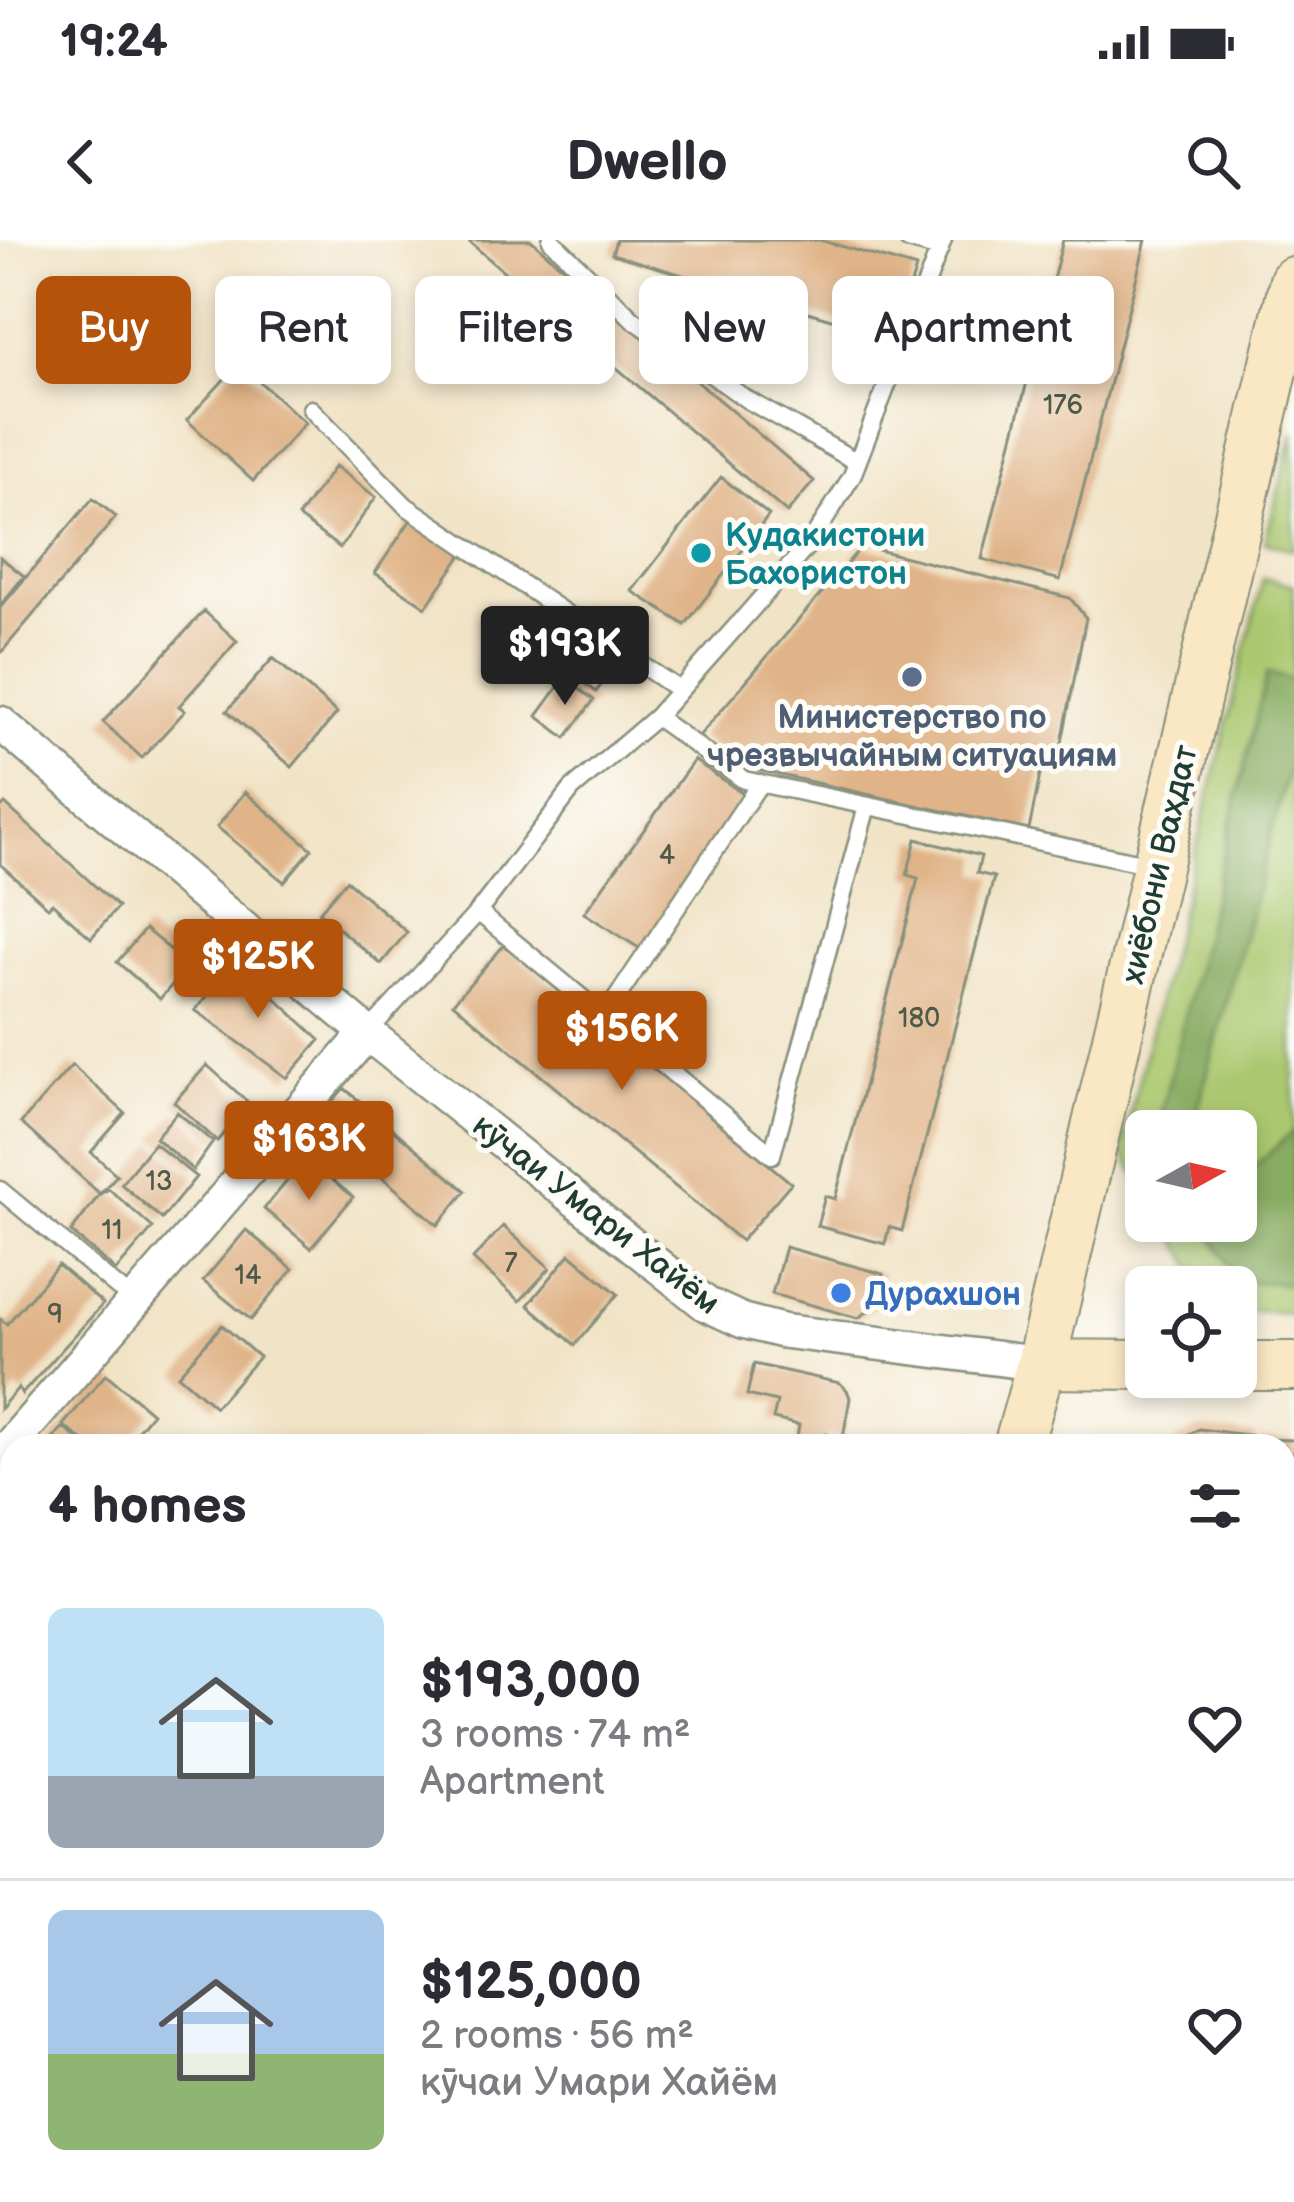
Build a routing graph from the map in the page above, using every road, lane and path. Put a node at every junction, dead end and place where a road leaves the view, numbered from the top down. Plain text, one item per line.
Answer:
1 (550, 240) edge
2 (908, 240) edge
3 (941, 244) edge
4 (1294, 281) edge
5 (311, 409) dead end
6 (856, 463) junction
7 (679, 690) junction
8 (656, 717) junction
9 (0, 723) edge
10 (760, 783) junction
11 (866, 806) junction
12 (1157, 866) junction
13 (478, 912) junction
14 (604, 1017) junction
15 (367, 1034) junction
16 (0, 1190) edge
17 (135, 1302) junction
18 (1041, 1364) junction
19 (1125, 1365) edge
20 (1257, 1366) edge
21 (1294, 1366) edge
22 (20, 1434) edge
23 (1021, 1434) edge

1 - 6 lane
2 - 3 lane
3 - 6 lane
4 - 12 main road, хиёбони Ваҳдат
5 - 7 lane
6 - 7 lane
7 - 8 lane
8 - 10 lane
8 - 13 lane
9 - 15 street, кӯчаи Умари Хайём
10 - 11 lane
10 - 14 lane
11 - 12 lane
11 - 14 lane
12 - 18 main road, хиёбони Ваҳдат
13 - 14 lane
13 - 15 lane
15 - 17 street
15 - 18 street, кӯчаи Умари Хайём
16 - 17 lane
17 - 22 street
18 - 19 main road
18 - 23 main road, хиёбони Ваҳдат
20 - 21 main road

